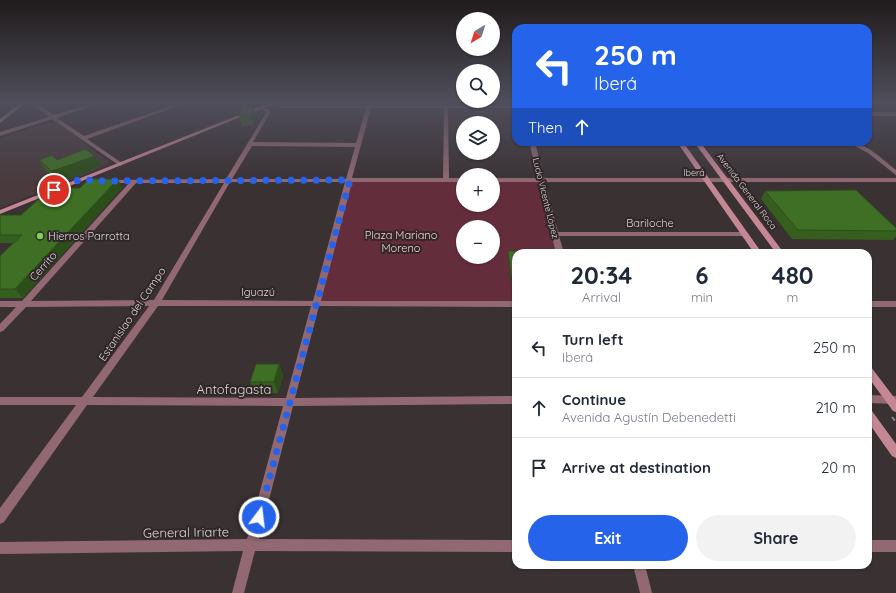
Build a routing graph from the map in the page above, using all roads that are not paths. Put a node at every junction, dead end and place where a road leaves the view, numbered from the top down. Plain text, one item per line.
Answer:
1 (14, 130) edge
2 (72, 130) edge
3 (108, 130) edge
4 (210, 130) edge
5 (256, 130) edge
6 (362, 130) edge
7 (446, 130) edge
8 (0, 134) edge
9 (84, 138) junction
10 (250, 144) junction
11 (358, 145) junction
12 (533, 146) edge
13 (683, 146) edge
14 (700, 146) edge
15 (858, 146) edge
16 (120, 164) junction
17 (896, 173) edge
18 (81, 179) junction
19 (350, 180) junction
20 (446, 180) junction
21 (456, 180) edge
22 (500, 180) edge
23 (896, 180) edge
24 (95, 181) edge
25 (102, 181) edge
26 (542, 181) junction
27 (707, 181) junction
28 (725, 181) junction
29 (132, 182) junction
30 (228, 182) junction
31 (0, 212) edge
32 (556, 234) junction
33 (745, 234) junction
34 (559, 249) edge
35 (755, 249) edge
36 (777, 249) edge
37 (156, 303) junction
38 (316, 303) junction
39 (0, 304) edge
40 (24, 304) junction
41 (512, 304) edge
42 (872, 304) edge
43 (896, 304) edge
44 (0, 329) edge
45 (872, 375) edge
46 (512, 400) edge
47 (872, 400) edge
48 (0, 401) edge
49 (85, 401) junction
50 (290, 402) junction
51 (894, 403) edge
52 (872, 420) edge
53 (896, 454) edge
54 (0, 518) edge
55 (251, 545) junction
56 (512, 546) edge
57 (872, 546) edge
58 (896, 546) edge
59 (0, 548) edge
60 (640, 569) edge
61 (238, 593) edge
62 (646, 593) edge

1 - 8 street
2 - 9 street
3 - 9 street
4 - 16 main road
5 - 10 street, Estanislao del Campo
6 - 11 street
7 - 20 street
9 - 16 street
10 - 11 street
10 - 30 street, Estanislao del Campo
11 - 19 street
12 - 26 street, Lucio Vicente López
13 - 27 main road
14 - 28 main road, Avenida General Roca
15 - 17 street
16 - 18 main road
18 - 24 street
18 - 31 main road
19 - 20 street
19 - 30 street
19 - 38 street
20 - 21 street
22 - 26 street, Iberá
23 - 28 street, Iberá
25 - 29 street
26 - 27 street, Iberá
26 - 32 street, Lucio Vicente López
27 - 28 street, Iberá
27 - 33 main road
28 - 36 main road, Avenida General Roca
29 - 30 street
29 - 40 street, Cerrito
30 - 37 street, Estanislao del Campo
32 - 33 street, Bariloche
32 - 34 street, Lucio Vicente López
33 - 35 main road
37 - 38 street, Iguazú
37 - 40 street, Iguazú
37 - 49 street, Estanislao del Campo
38 - 41 street, Iguazú
38 - 50 street
39 - 40 street, Iguazú
40 - 44 street, Cerrito
42 - 43 street
45 - 51 main road
46 - 50 street, Antofagasta
47 - 51 street
48 - 49 street, Antofagasta
49 - 50 street, Antofagasta
49 - 54 street, Estanislao del Campo
50 - 55 street
52 - 53 main road
55 - 56 street, General Iriarte
55 - 59 street, General Iriarte
55 - 61 street
57 - 58 street
60 - 62 street

